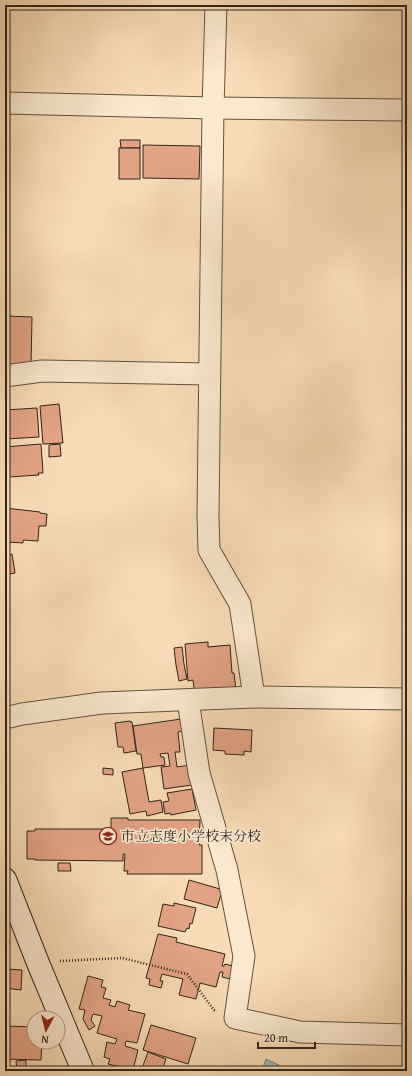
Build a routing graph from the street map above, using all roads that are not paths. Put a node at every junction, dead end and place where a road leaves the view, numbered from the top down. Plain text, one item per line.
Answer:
1 (216, 5) edge
2 (5, 103) edge
3 (213, 108) junction
4 (407, 110) edge
5 (209, 374) junction
6 (5, 376) edge
7 (254, 697) junction
8 (407, 699) edge
9 (188, 700) junction
10 (5, 718) edge
11 (6, 888) edge
12 (407, 1035) edge
13 (83, 1071) edge

1 - 3 street
2 - 3 street
3 - 4 street
3 - 5 street
5 - 6 street
5 - 7 street
7 - 8 street
7 - 9 street
9 - 10 street
9 - 12 street
11 - 13 main road

